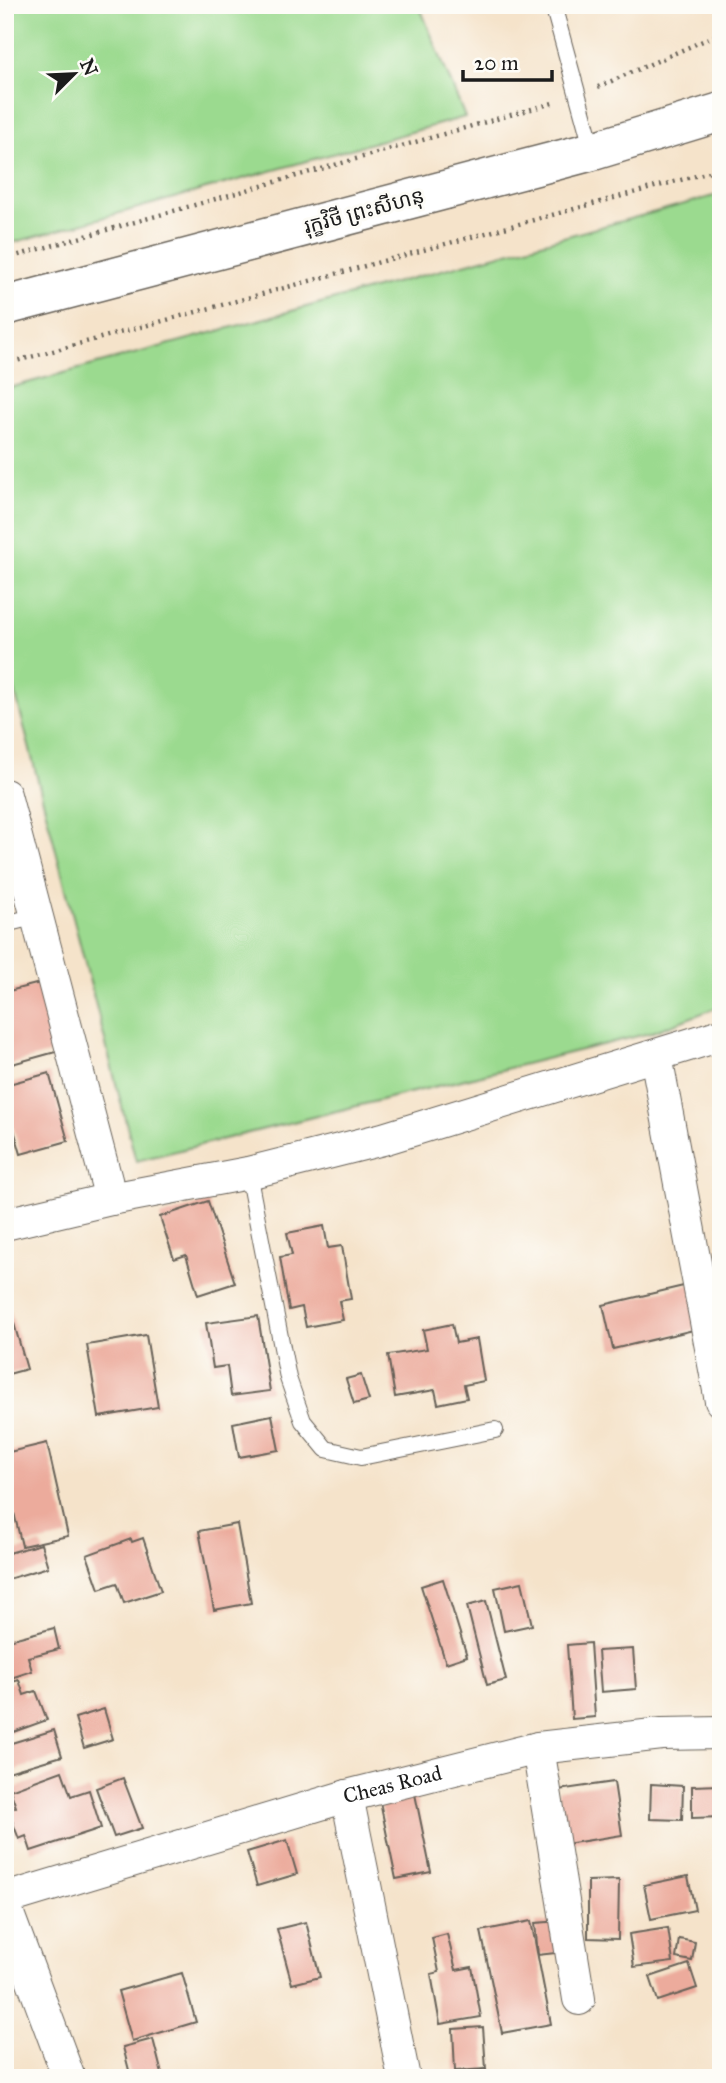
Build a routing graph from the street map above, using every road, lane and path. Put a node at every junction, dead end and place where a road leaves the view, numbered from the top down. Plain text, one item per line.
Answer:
1 (553, 5) edge
2 (721, 33) edge
3 (578, 96) junction
4 (721, 112) edge
5 (593, 151) junction
6 (721, 169) edge
7 (5, 259) edge
8 (5, 306) edge
9 (5, 364) edge
10 (5, 795) edge
11 (37, 916) junction
12 (5, 924) edge
13 (721, 1035) edge
14 (656, 1056) junction
15 (248, 1173) junction
16 (111, 1199) junction
17 (5, 1224) edge
18 (721, 1401) edge
19 (495, 1430) dead end
20 (721, 1733) edge
21 (538, 1748) junction
22 (347, 1796) junction
23 (5, 1899) edge
24 (5, 1906) edge
25 (579, 1999) dead end
26 (69, 2078) edge
27 (404, 2078) edge

1 - 3 lane
2 - 3 path
3 - 5 lane
3 - 7 path
4 - 5 street, រុក្ខវិថី ព្រះសីហនុ
5 - 8 street, រុក្ខវិថី ព្រះសីហនុ
6 - 9 path
10 - 11 street
11 - 12 lane
11 - 16 street
13 - 14 street
14 - 15 street
14 - 18 street
15 - 16 street
15 - 19 lane
16 - 17 street
20 - 21 street, Cheas Road
21 - 22 street, Cheas Road
21 - 25 street
22 - 23 street, Cheas Road
22 - 27 street
24 - 26 street

